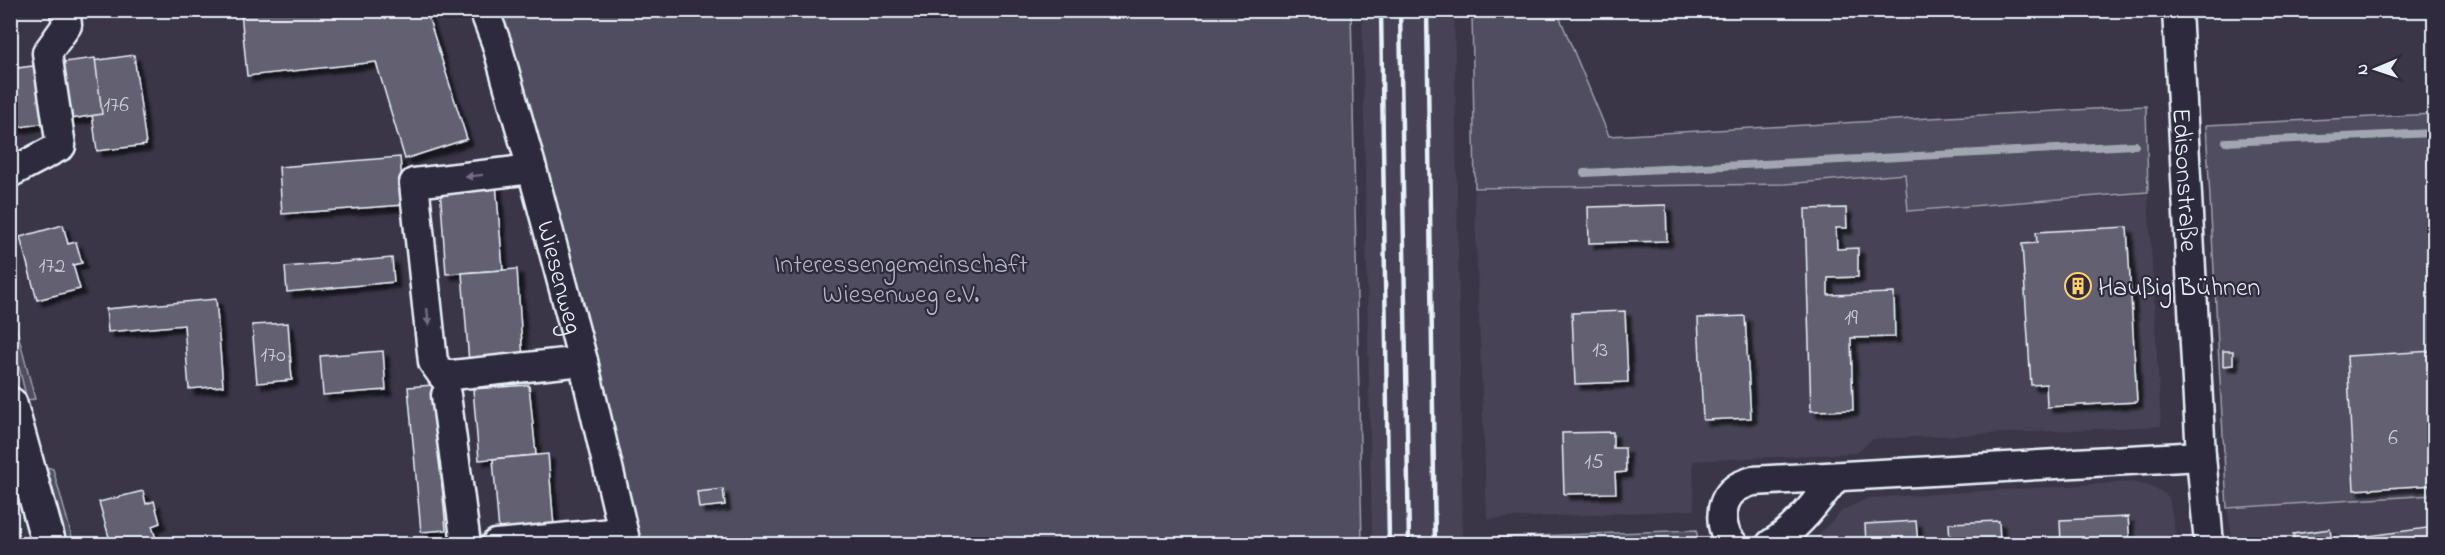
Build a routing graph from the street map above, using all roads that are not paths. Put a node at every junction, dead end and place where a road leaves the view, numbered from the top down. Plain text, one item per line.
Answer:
1 (65, 10) edge
2 (484, 10) edge
3 (2177, 10) edge
4 (532, 169) junction
5 (10, 173) edge
6 (583, 361) junction
7 (446, 395) dead end
8 (10, 404) edge
9 (2201, 456) junction
10 (1836, 477) junction
11 (624, 538) edge
12 (49, 544) edge
13 (466, 544) edge
14 (496, 544) edge
15 (1732, 544) edge
16 (1772, 544) edge
17 (2209, 544) edge

1 - 5 street
2 - 4 street, Wiesenweg
3 - 9 street, Edisonstraße
4 - 6 street, Wiesenweg
4 -> 6 street
6 - 11 street, Wiesenweg
7 - 13 street
8 - 12 main road
9 - 10 street
9 - 17 street, Edisonstraße
10 - 15 street
10 - 16 street
11 - 14 street

